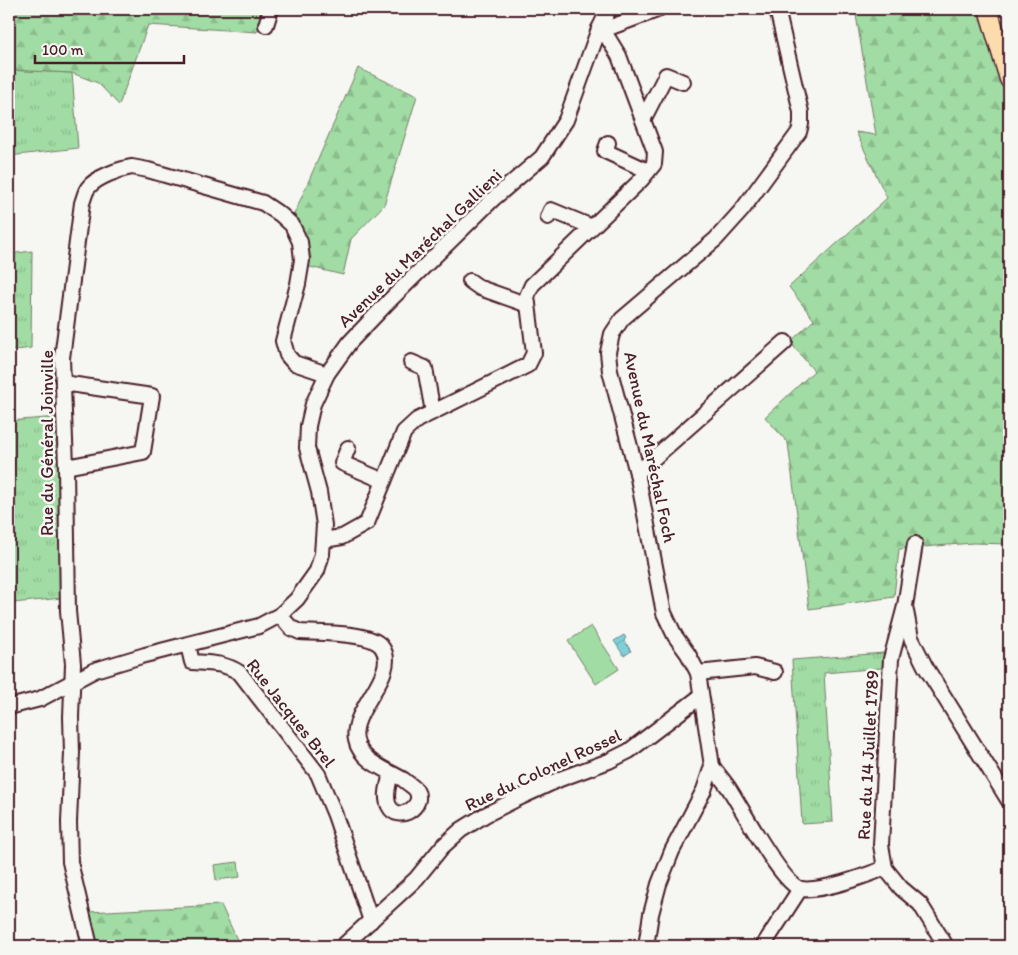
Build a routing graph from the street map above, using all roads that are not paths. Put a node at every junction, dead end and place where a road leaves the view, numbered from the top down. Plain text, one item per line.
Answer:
1 (271, 9) edge
2 (610, 9) edge
3 (658, 9) edge
4 (777, 9) edge
5 (988, 9) edge
6 (266, 25) dead end
7 (601, 30) junction
8 (1009, 79) edge
9 (683, 82) dead end
10 (643, 120) junction
11 (608, 143) dead end
12 (648, 171) junction
13 (548, 217) dead end
14 (592, 227) junction
15 (470, 281) dead end
16 (528, 305) junction
17 (785, 342) dead end
18 (410, 362) dead end
19 (327, 374) junction
20 (64, 382) junction
21 (433, 412) junction
22 (348, 448) dead end
23 (66, 467) junction
24 (637, 473) junction
25 (384, 480) junction
26 (324, 540) junction
27 (915, 544) dead end
28 (905, 606) junction
29 (280, 615) junction
30 (188, 644) junction
31 (775, 672) dead end
32 (698, 673) junction
33 (72, 682) junction
34 (701, 696) junction
35 (9, 707) edge
36 (712, 766) junction
37 (391, 773) dead end
38 (1009, 801) edge
39 (885, 868) junction
40 (800, 889) junction
41 (371, 921) junction
42 (90, 946) edge
43 (343, 946) edge
44 (646, 946) edge
45 (763, 946) edge
46 (946, 946) edge

1 - 6 street
2 - 7 street, Avenue du Maréchal Gallieni
3 - 7 street
4 - 24 street, Avenue du Maréchal Foch
5 - 8 main road
7 - 10 street
7 - 19 street, Avenue du Maréchal Gallieni
9 - 10 street
10 - 12 street
11 - 12 street
12 - 14 street
13 - 14 street
14 - 16 street
15 - 16 street
16 - 21 street
17 - 24 street
18 - 21 street
19 - 20 street, Rue du Général Joinville
19 - 26 street, Avenue du Maréchal Gallieni
20 - 23 street, Rue du Général Joinville
20 - 23 street
21 - 25 street
22 - 25 street
23 - 33 street, Rue du Général Joinville
24 - 32 street, Avenue du Maréchal Foch
25 - 26 street
26 - 29 street, Avenue du Maréchal Gallieni
27 - 28 street
28 - 38 street
28 - 39 street, Rue du 14 Juillet 1789
29 - 30 street, Avenue du Maréchal Gallieni
29 - 37 street
30 - 33 street, Avenue du Maréchal Gallieni
30 - 41 street, Rue Jacques Brel
31 - 32 street
32 - 34 street, Avenue du Maréchal Foch
33 - 35 street, Avenue du Maréchal Gallieni
33 - 42 street, Rue du Général Joinville
34 - 36 street, Avenue du Maréchal Foch
34 - 41 street, Rue du Colonel Rossel
36 - 40 street
36 - 44 street, Avenue du Maréchal Foch
39 - 40 street
39 - 46 street, Rue du 14 Juillet 1789
40 - 45 street
41 - 43 street, Rue du Colonel Rossel

